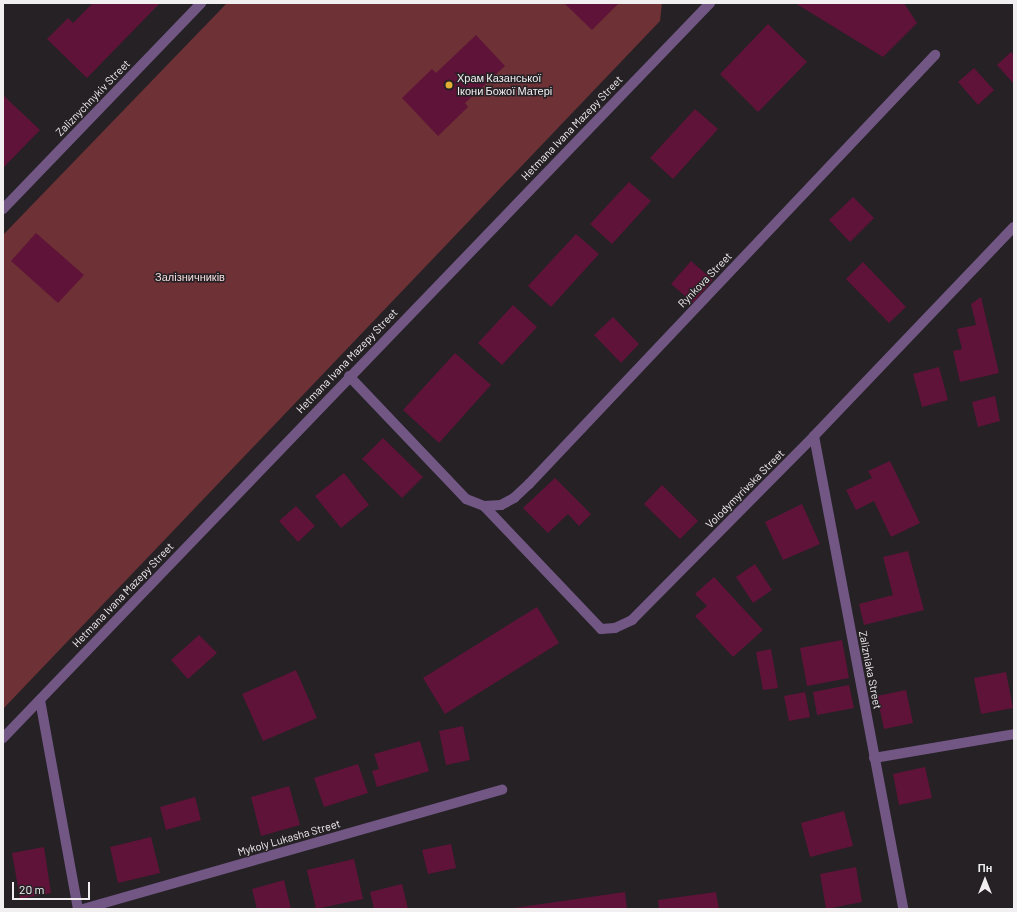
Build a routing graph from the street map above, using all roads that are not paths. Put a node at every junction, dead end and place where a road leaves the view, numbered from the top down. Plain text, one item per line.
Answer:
1 (201, 3) edge
2 (710, 3) edge
3 (935, 55) dead end
4 (3, 209) edge
5 (1014, 227) edge
6 (349, 376) junction
7 (814, 436) junction
8 (484, 506) junction
9 (40, 700) junction
10 (1014, 734) edge
11 (3, 738) edge
12 (874, 758) junction
13 (502, 790) dead end
14 (78, 909) edge
15 (83, 909) edge
16 (903, 909) edge

1 - 4 street, Zaliznychnykiv Street
2 - 6 street, Hetmana Ivana Mazepy Street
3 - 8 street, Rynkova Street
5 - 7 street, Volodymyrivska Street
6 - 8 street
6 - 9 street, Hetmana Ivana Mazepy Street
7 - 8 street, Volodymyrivska Street
7 - 12 street, Zalizniaka Street
9 - 11 street, Hetmana Ivana Mazepy Street
9 - 14 street
10 - 12 street
12 - 16 street, Zalizniaka Street
13 - 15 street, Mykoly Lukasha Street

